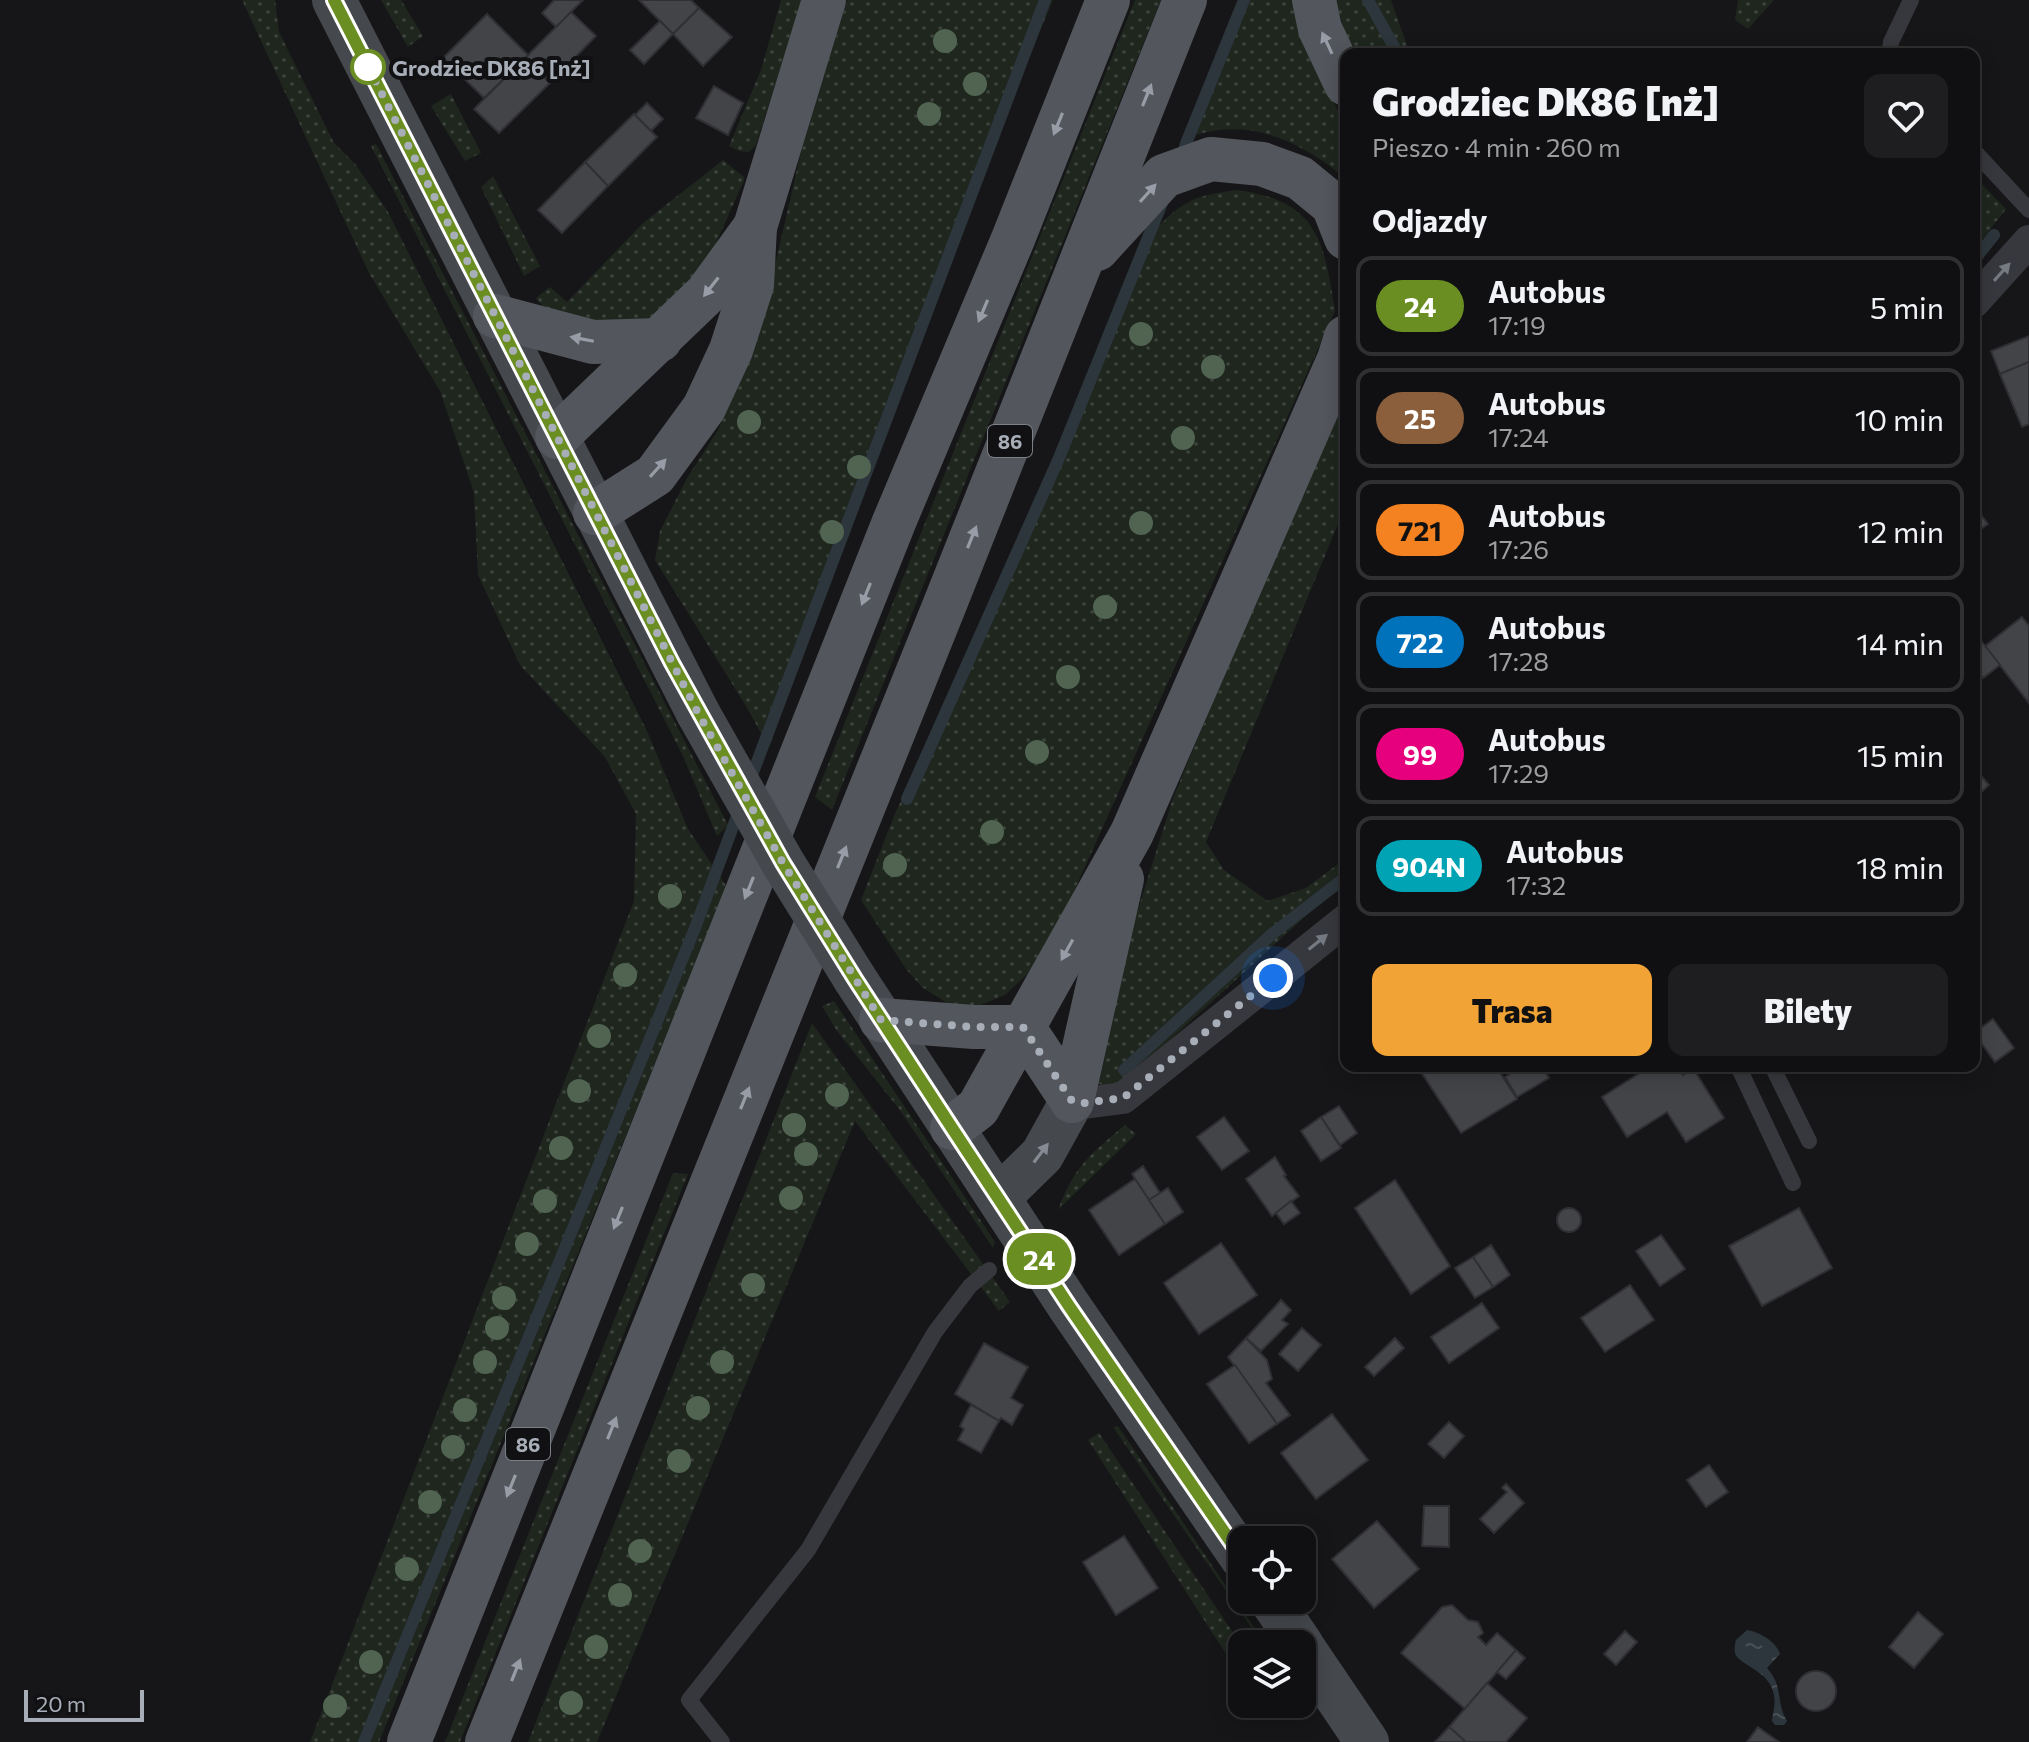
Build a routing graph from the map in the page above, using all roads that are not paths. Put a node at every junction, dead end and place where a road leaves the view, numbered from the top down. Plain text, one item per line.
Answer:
1 (334, 0) edge
2 (824, 0) edge
3 (1108, 0) edge
4 (1185, 0) edge
5 (1314, 0) edge
6 (1911, 0) edge
7 (1891, 48) edge
8 (1340, 71) edge
9 (1980, 157) edge
10 (2029, 210) edge
11 (1340, 223) edge
12 (755, 227) junction
13 (2029, 241) edge
14 (1077, 272) junction
15 (1980, 295) edge
16 (495, 316) junction
17 (660, 340) junction
18 (1340, 356) edge
19 (557, 437) junction
20 (595, 513) junction
21 (1132, 833) junction
22 (1340, 925) edge
23 (881, 1020) junction
24 (1023, 1027) junction
25 (1741, 1072) edge
26 (1775, 1072) edge
27 (1072, 1101) junction
28 (952, 1128) junction
29 (1809, 1141) dead end
30 (1793, 1183) dead end
31 (999, 1197) junction
32 (989, 1270) dead end
33 (1228, 1538) edge
34 (1316, 1667) edge
35 (409, 1742) edge
36 (487, 1742) edge
37 (722, 1742) edge
38 (1367, 1742) edge

1 - 16 street
2 - 12 main road
3 -> 35 main road, 86
14 -> 4 main road, 86
8 -> 5 main road
6 - 7 lane
9 - 10 lane
14 -> 11 main road
12 -> 17 main road
20 -> 12 main road
15 -> 13 street
36 -> 14 main road, 86
17 -> 16 main road
16 - 19 street
17 - 19 main road
18 - 21 main road
19 - 20 street
20 - 23 street, bridge
21 -> 24 main road
21 - 27 main road
27 -> 22 street
23 - 24 main road
23 - 28 street
24 - 27 main road
24 - 28 main road
25 - 30 lane
26 - 29 lane
31 -> 27 street
28 - 31 street
31 - 33 street
32 - 37 lane
34 - 38 street

